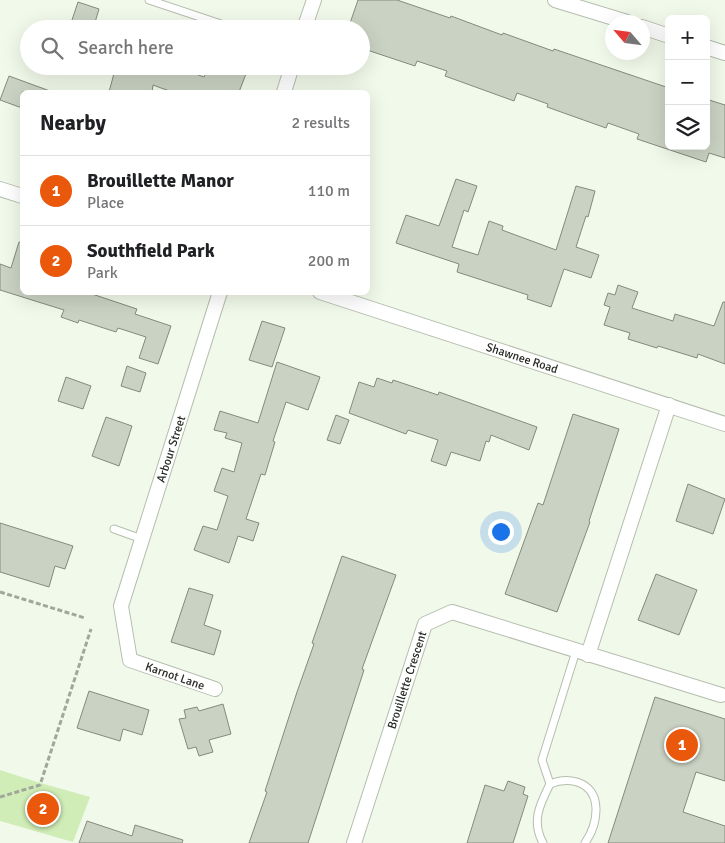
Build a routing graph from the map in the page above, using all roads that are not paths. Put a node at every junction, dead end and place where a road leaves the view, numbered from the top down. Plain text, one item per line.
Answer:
1 (149, 0) edge
2 (314, 0) edge
3 (555, 0) edge
4 (605, 15) edge
5 (209, 20) edge
6 (307, 20) edge
7 (650, 30) edge
8 (665, 35) edge
9 (710, 49) edge
10 (725, 53) edge
11 (289, 75) edge
12 (285, 90) edge
13 (0, 189) edge
14 (20, 195) edge
15 (219, 295) edge
16 (329, 295) edge
17 (669, 406) junction
18 (725, 424) edge
19 (114, 529) dead end
20 (142, 539) junction
21 (120, 606) joint
22 (582, 653) junction
23 (215, 690) dead end
24 (721, 695) dead end
25 (550, 784) junction
26 (354, 843) edge
27 (543, 843) edge
28 (585, 843) edge

1 - 5 lane
2 - 6 street
3 - 4 street
7 - 8 street
9 - 10 street
11 - 12 street
13 - 14 street
15 - 20 street, Arbour Street
16 - 17 street, Shawnee Road
17 - 18 street, Shawnee Road
17 - 22 street
19 - 20 lane
20 - 21 street, Arbour Street
21 - 23 street, Karnot Lane
22 - 24 street, Brouillette Crescent
22 - 25 lane
22 - 26 street, Brouillette Crescent
25 - 27 lane
25 - 28 lane

